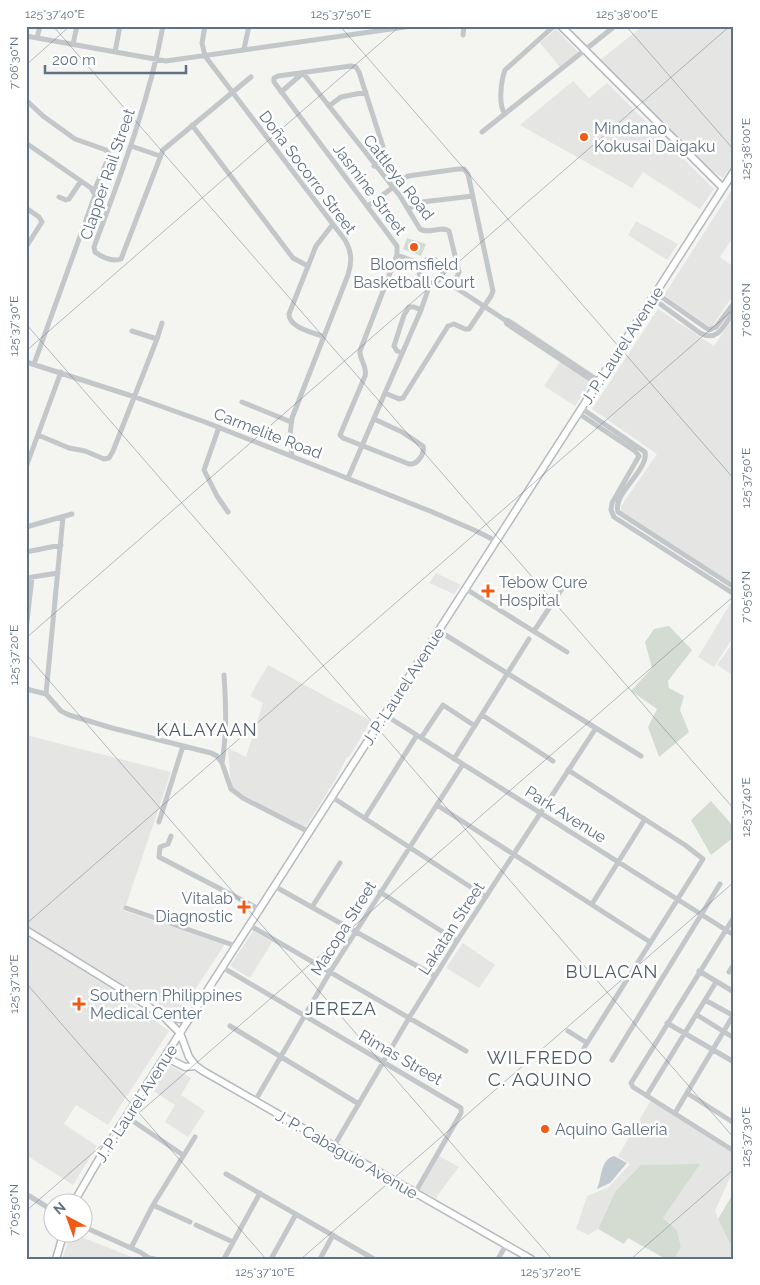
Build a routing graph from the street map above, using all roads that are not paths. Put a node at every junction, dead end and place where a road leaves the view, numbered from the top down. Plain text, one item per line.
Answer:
1 (40, 26) edge
2 (77, 26) edge
3 (120, 26) edge
4 (163, 26) edge
5 (205, 26) edge
6 (249, 26) edge
7 (412, 26) edge
8 (464, 26) edge
9 (554, 26) edge
10 (561, 26) edge
11 (612, 27) edge
12 (463, 35) dead end
13 (26, 36) edge
14 (37, 38) junction
15 (73, 44) junction
16 (244, 49) junction
17 (585, 50) junction
18 (115, 52) junction
19 (205, 56) junction
20 (157, 60) junction
21 (303, 73) junction
22 (251, 77) dead end
23 (232, 92) junction
24 (281, 92) junction
25 (366, 92) junction
26 (26, 100) edge
27 (329, 106) junction
28 (505, 114) junction
29 (192, 125) junction
30 (482, 132) dead end
31 (26, 143) edge
32 (131, 146) junction
33 (160, 156) junction
34 (374, 166) junction
35 (734, 171) edge
36 (81, 181) junction
37 (392, 187) junction
38 (723, 188) junction
39 (94, 193) junction
40 (59, 196) dead end
41 (473, 196) junction
42 (368, 206) junction
43 (26, 208) edge
44 (408, 209) junction
45 (332, 224) junction
46 (26, 247) edge
47 (397, 255) junction
48 (421, 264) junction
49 (308, 266) junction
50 (441, 278) junction
51 (430, 284) junction
52 (453, 286) junction
53 (654, 296) junction
54 (734, 303) edge
55 (485, 306) junction
56 (421, 310) junction
57 (734, 311) edge
58 (162, 323) dead end
59 (132, 331) dead end
60 (711, 334) junction
61 (324, 337) junction
62 (157, 339) junction
63 (402, 353) junction
64 (26, 362) edge
65 (34, 364) junction
66 (61, 372) junction
67 (598, 382) junction
68 (385, 393) junction
69 (135, 397) junction
70 (242, 402) dead end
71 (579, 411) junction
72 (374, 420) junction
73 (291, 422) junction
74 (219, 427) junction
75 (38, 435) junction
76 (362, 446) junction
77 (292, 456) junction
78 (26, 467) edge
79 (348, 478) junction
80 (228, 512) dead end
81 (72, 514) dead end
82 (63, 517) junction
83 (26, 527) edge
84 (648, 535) junction
85 (496, 541) junction
86 (61, 544) junction
87 (26, 552) edge
88 (58, 573) junction
89 (29, 578) edge
90 (567, 581) dead end
91 (734, 587) edge
92 (466, 589) junction
93 (734, 594) edge
94 (26, 630) edge
95 (439, 631) junction
96 (534, 631) junction
97 (529, 639) dead end
98 (567, 652) dead end
99 (507, 674) junction
100 (224, 675) dead end
101 (26, 690) edge
102 (46, 694) junction
103 (385, 715) junction
104 (482, 715) junction
105 (475, 726) junction
106 (596, 728) junction
107 (419, 737) junction
108 (183, 746) junction
109 (640, 756) dead end
110 (454, 759) junction
111 (553, 761) dead end
112 (222, 763) junction
113 (463, 764) junction
114 (568, 770) junction
115 (332, 797) junction
116 (437, 805) junction
117 (540, 813) junction
118 (365, 818) junction
119 (644, 819) junction
120 (159, 822) dead end
121 (308, 832) junction
122 (171, 836) dead end
123 (409, 847) junction
124 (514, 854) junction
125 (618, 862) junction
126 (340, 863) dead end
127 (720, 884) dead end
128 (274, 886) junction
129 (380, 892) junction
130 (486, 896) junction
131 (677, 899) junction
132 (592, 904) junction
133 (312, 907) junction
134 (126, 908) dead end
135 (259, 909) junction
136 (701, 914) junction
137 (734, 917) edge
138 (249, 925) junction
139 (26, 930) edge
140 (726, 930) junction
141 (355, 931) junction
142 (734, 935) edge
143 (457, 941) junction
144 (650, 942) junction
145 (236, 946) junction
146 (734, 964) edge
147 (222, 967) junction
148 (699, 971) junction
149 (330, 972) junction
150 (729, 972) dead end
151 (435, 976) junction
152 (716, 982) junction
153 (734, 992) edge
154 (705, 1000) junction
155 (160, 1014) junction
156 (305, 1015) junction
157 (697, 1015) junction
158 (733, 1015) edge
159 (190, 1018) junction
160 (409, 1018) junction
161 (668, 1023) junction
162 (230, 1026) dead end
163 (568, 1031) dead end
164 (723, 1032) junction
165 (180, 1033) junction
166 (685, 1034) junction
167 (734, 1038) edge
168 (712, 1050) junction
169 (466, 1052) dead end
170 (165, 1057) junction
171 (281, 1057) junction
172 (612, 1060) dead end
173 (384, 1062) junction
174 (734, 1062) edge
175 (196, 1066) junction
176 (687, 1093) junction
177 (647, 1095) junction
178 (255, 1101) junction
179 (359, 1104) junction
180 (675, 1113) junction
181 (127, 1117) junction
182 (734, 1123) edge
183 (195, 1137) dead end
184 (334, 1146) junction
185 (733, 1149) edge
186 (184, 1155) junction
187 (226, 1174) dead end
188 (80, 1192) edge
189 (260, 1193) junction
190 (416, 1193) junction
191 (26, 1194) edge
192 (42, 1204) edge
193 (153, 1205) junction
194 (296, 1214) junction
195 (190, 1222) dead end
196 (196, 1225) dead end
197 (92, 1230) edge
198 (333, 1235) junction
199 (61, 1242) edge
200 (233, 1242) junction
201 (506, 1244) junction
202 (131, 1248) junction
203 (364, 1256) edge
204 (154, 1258) edge
205 (56, 1259) edge
206 (224, 1259) edge
207 (272, 1259) edge
208 (320, 1259) edge
209 (374, 1259) edge
210 (498, 1259) edge
211 (531, 1259) edge

1 - 14 street
2 - 15 street
3 - 18 street
4 - 20 street, Clapper Rail Street
5 - 19 street
6 - 16 street
7 - 16 street
8 - 12 street
9 - 28 street
10 - 17 main road
11 - 17 street
13 - 14 street
14 - 15 street
15 - 18 street
16 - 19 street
17 - 28 street
17 - 38 main road
18 - 20 street
19 - 20 street
19 - 23 street, Doña Socorro Street
20 - 32 street, Clapper Rail Street
21 - 24 street
21 - 24 street, Jasmine Street
21 - 25 street
21 - 27 street, Cattleya Road
22 - 23 street, Clapper Rail Street
23 - 29 street, Clapper Rail Street
23 - 45 street, Doña Socorro Street
24 - 42 street, Jasmine Street
25 - 27 street
25 - 34 street
26 - 39 street
27 - 34 street, Cattleya Road
28 - 30 street
29 - 33 street, Clapper Rail Street
29 - 49 street
31 - 36 street
32 - 33 street
32 - 33 street, Clapper Rail Street
34 - 37 street, Cattleya Road
35 - 38 main road, J. P. Laurel Avenue
36 - 39 street
36 - 40 street
37 - 41 street
37 - 42 street
37 - 44 street, Cattleya Road
38 - 53 main road, J. P. Laurel Avenue
39 - 65 street
41 - 44 street
41 - 55 street
42 - 47 street, Jasmine Street
43 - 46 street
44 - 52 street, Cattleya Road
45 - 49 street
45 - 61 street, Doña Socorro Street
47 - 48 street
47 - 76 street, Jasmine Street
48 - 50 street
48 - 51 street
49 - 61 street
50 - 51 street
50 - 52 street
51 - 56 street
52 - 55 street
53 - 60 street
53 - 67 main road, J. P. Laurel Avenue
54 - 60 street
55 - 67 street
55 - 68 street
56 - 63 street
56 - 63 street
57 - 60 street
58 - 62 street
59 - 62 street
61 - 73 street, Doña Socorro Street
62 - 69 street
63 - 68 street
64 - 65 street, Carmelite Road
65 - 66 street, Carmelite Road
66 - 69 street, Carmelite Road
66 - 75 street
67 - 71 main road, J. P. Laurel Avenue
68 - 72 street
69 - 74 street, Carmelite Road
69 - 75 street
70 - 73 street
71 - 84 street
71 - 85 main road, J. P. Laurel Avenue
72 - 76 street
72 - 76 street
73 - 77 street, Doña Socorro Street
74 - 77 street, Carmelite Road
74 - 80 street
75 - 78 street
76 - 79 street
77 - 79 street, Carmelite Road
79 - 85 street, Carmelite Road
81 - 82 street
82 - 83 street
82 - 86 street
84 - 91 street
84 - 93 street
85 - 92 main road, J. P. Laurel Avenue
86 - 87 street
86 - 88 street
88 - 89 street
88 - 102 street
89 - 94 street
90 - 96 street
92 - 95 main road, J. P. Laurel Avenue
92 - 96 street
95 - 99 street
95 - 103 main road, J. P. Laurel Avenue
96 - 98 street
97 - 99 street
99 - 104 street
99 - 106 street
100 - 112 street
101 - 102 street
102 - 108 street
103 - 107 street, Park Avenue
103 - 115 main road, J. P. Laurel Avenue
104 - 105 street
104 - 111 street
105 - 107 street
105 - 110 street
106 - 109 street
106 - 114 street, Lakatan Street
107 - 110 street, Park Avenue
107 - 118 street
108 - 112 street
108 - 120 street
110 - 113 street, Park Avenue
112 - 121 street
113 - 116 street, Macopa Street
113 - 117 street, Park Avenue
114 - 117 street, Lakatan Street
114 - 119 street
115 - 118 street
115 - 121 main road, J. P. Laurel Avenue
116 - 123 street, Macopa Street
116 - 124 street
117 - 124 street, Lakatan Street
117 - 125 street, Park Avenue
118 - 123 street
119 - 125 street
119 - 131 street
121 - 128 main road, J. P. Laurel Avenue
122 - 135 street
123 - 129 street, Macopa Street
123 - 130 street
124 - 130 street, Lakatan Street
124 - 132 street
125 - 131 street, Park Avenue
125 - 132 street
126 - 133 street
127 - 136 street
128 - 133 street
128 - 135 main road, J. P. Laurel Avenue
129 - 141 street, Macopa Street
129 - 143 street
130 - 143 street, Lakatan Street
131 - 136 street, Park Avenue
131 - 144 street
132 - 144 street
133 - 141 street
134 - 145 street
135 - 138 main road, J. P. Laurel Avenue
136 - 140 street, Park Avenue
136 - 172 street
137 - 140 street
138 - 145 main road, J. P. Laurel Avenue
138 - 149 street
139 - 155 main road
140 - 142 street, Park Avenue
140 - 148 street
141 - 149 street, Macopa Street
141 - 151 street
143 - 151 street, Lakatan Street
144 - 163 street
145 - 147 main road, J. P. Laurel Avenue
146 - 150 street
147 - 156 street, Rimas Street
147 - 159 main road, J. P. Laurel Avenue
148 - 152 street
148 - 161 street
149 - 156 street, Macopa Street
149 - 160 street
151 - 160 street, Lakatan Street
152 - 153 street
152 - 154 street
154 - 157 street
154 - 158 street
155 - 159 main road
155 - 165 main road
156 - 171 street, Macopa Street
156 - 173 street, Rimas Street
157 - 164 street
157 - 166 street
158 - 164 street
159 - 165 main road, J. P. Laurel Avenue
160 - 169 street
160 - 173 street, Lakatan Street
161 - 166 street
161 - 177 street
162 - 171 street
164 - 167 street
164 - 168 street
165 - 170 main road, J. P. Laurel Avenue
165 - 175 main road
166 - 168 street
166 - 177 street
168 - 174 street
168 - 176 street
170 - 175 main road
170 - 181 main road, J. P. Laurel Avenue
171 - 178 street, Macopa Street
171 - 179 street
173 - 179 street, Lakatan Street
173 - 190 street, Rimas Street
175 - 178 main road, J. P. Cabaguio Avenue
176 - 180 street
176 - 182 street
177 - 180 street
178 - 184 main road, J. P. Cabaguio Avenue
179 - 184 street, Lakatan Street
180 - 185 street
181 - 186 street
181 - 188 main road, J. P. Laurel Avenue
183 - 186 street
184 - 190 main road, J. P. Cabaguio Avenue
186 - 193 street
187 - 189 street
189 - 194 street
189 - 200 street
190 - 201 main road, J. P. Cabaguio Avenue
191 - 192 street
193 - 195 street
193 - 202 street
194 - 198 street
194 - 207 street
196 - 200 street
197 - 202 street
198 - 203 street
198 - 208 street
199 - 205 main road
200 - 206 street
201 - 210 street
201 - 211 main road, J. P. Cabaguio Avenue
202 - 204 street
203 - 209 street

